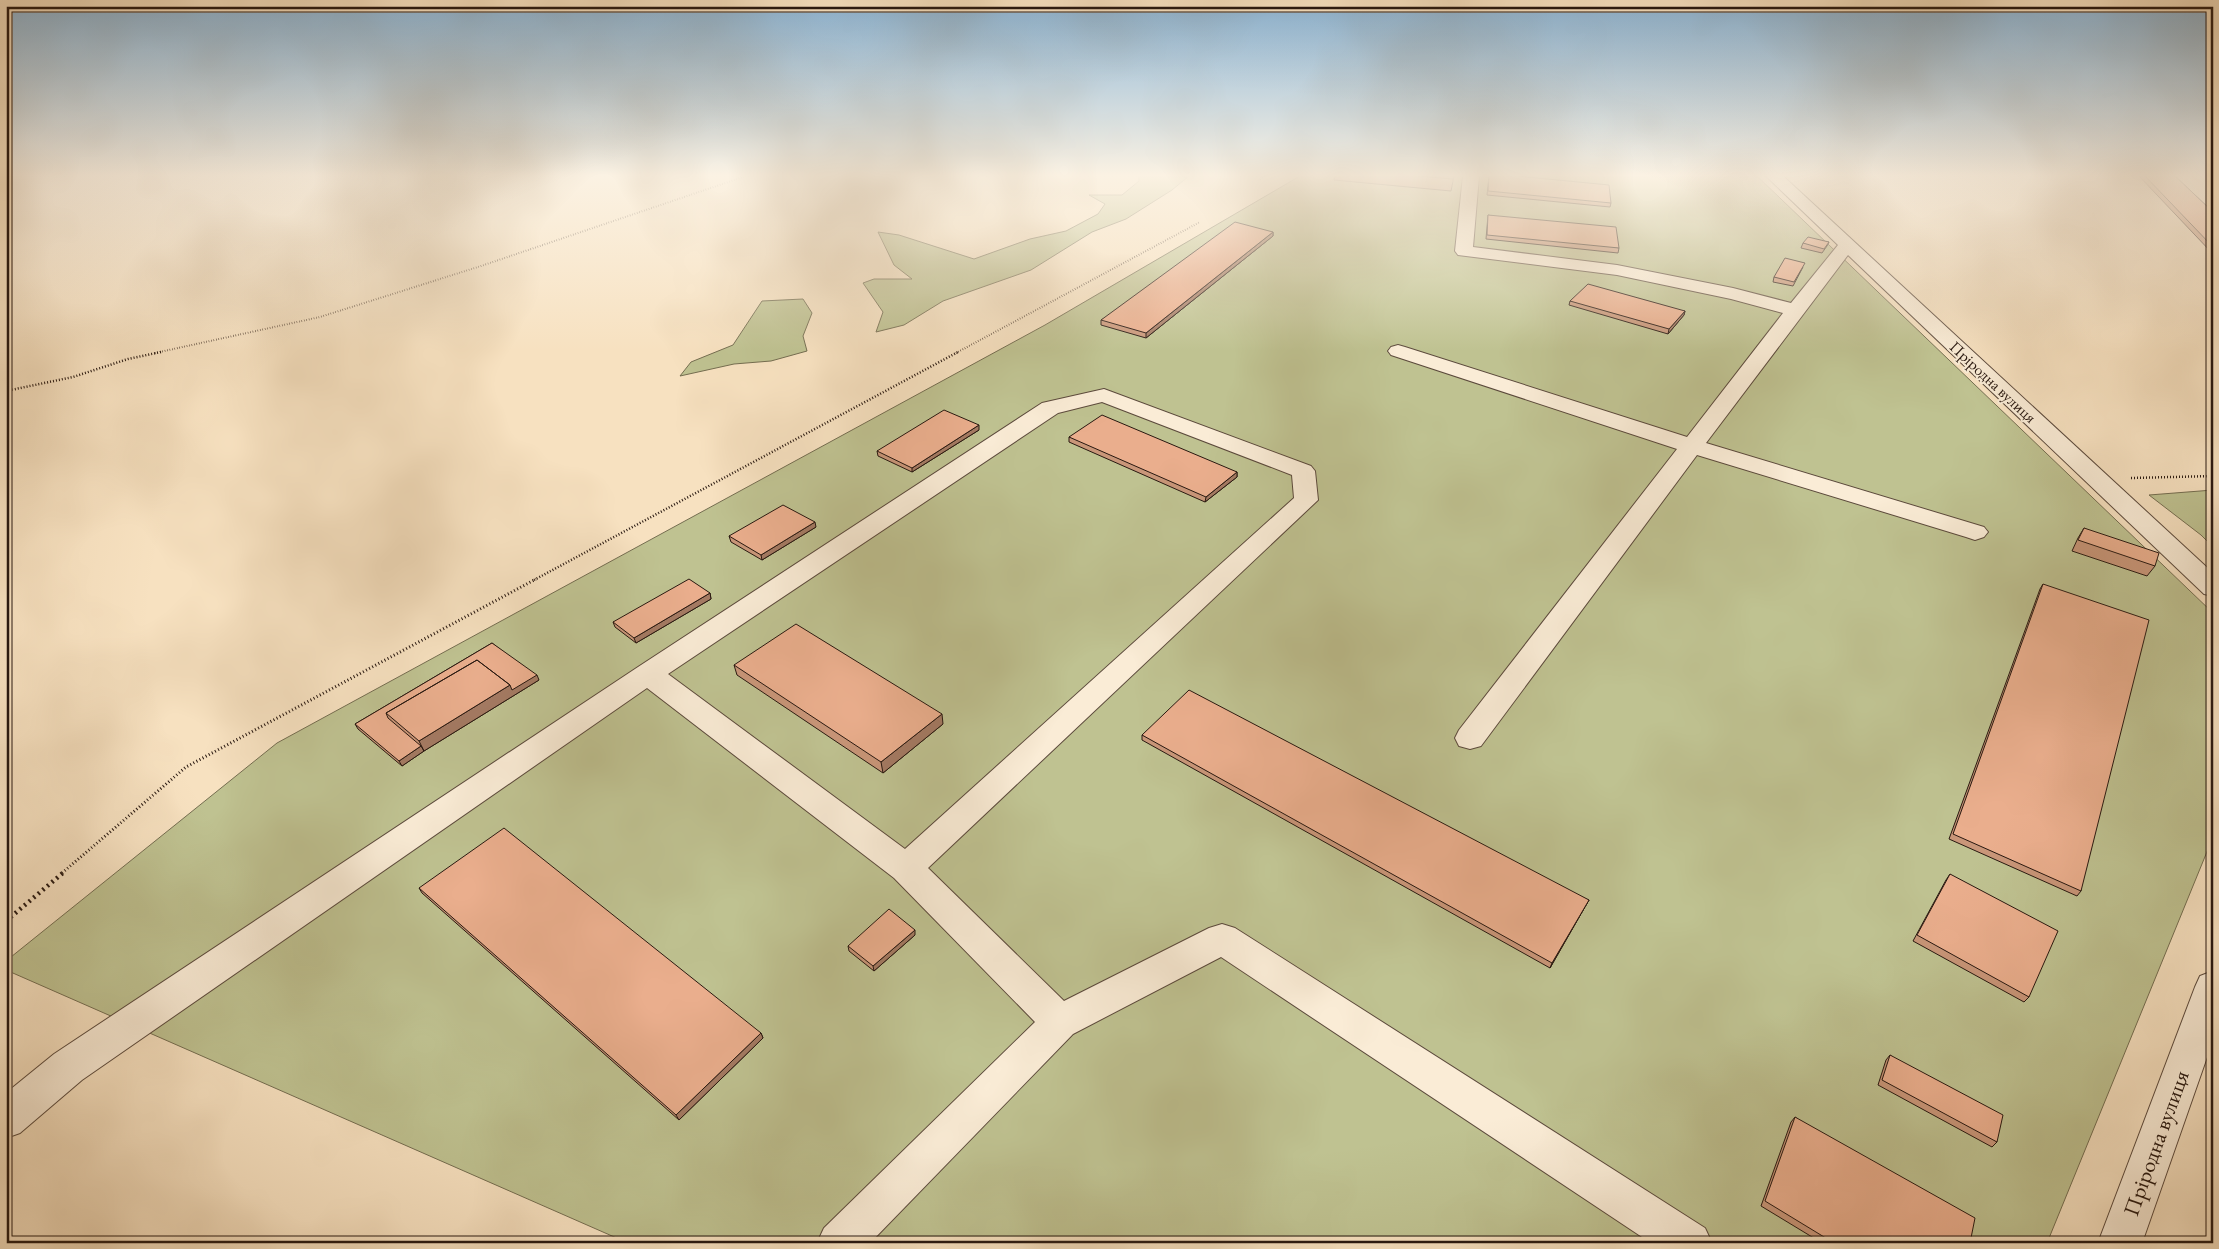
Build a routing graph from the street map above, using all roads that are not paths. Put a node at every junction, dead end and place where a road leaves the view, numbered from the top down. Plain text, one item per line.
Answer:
1 (1465, 234) edge
2 (1836, 234) edge
3 (1847, 245) junction
4 (1795, 310) junction
5 (1398, 351) dead end
6 (1692, 446) junction
7 (1975, 532) dead end
8 (2213, 588) edge
9 (648, 674) junction
10 (1470, 738) dead end
11 (906, 868) junction
12 (2213, 987) edge
13 (1060, 1022) junction
14 (6, 1119) edge
15 (840, 1243) edge
16 (1690, 1243) edge
17 (2120, 1243) edge

1 - 4 street
2 - 3 street, Пріродна вулиця
3 - 4 street
3 - 8 street, Пріродна вулиця
4 - 6 street
5 - 6 street
6 - 7 street
6 - 10 street
9 - 11 street
9 - 11 street
9 - 14 street
11 - 13 street
12 - 17 street, Пріродна вулиця
13 - 15 street
13 - 16 street

